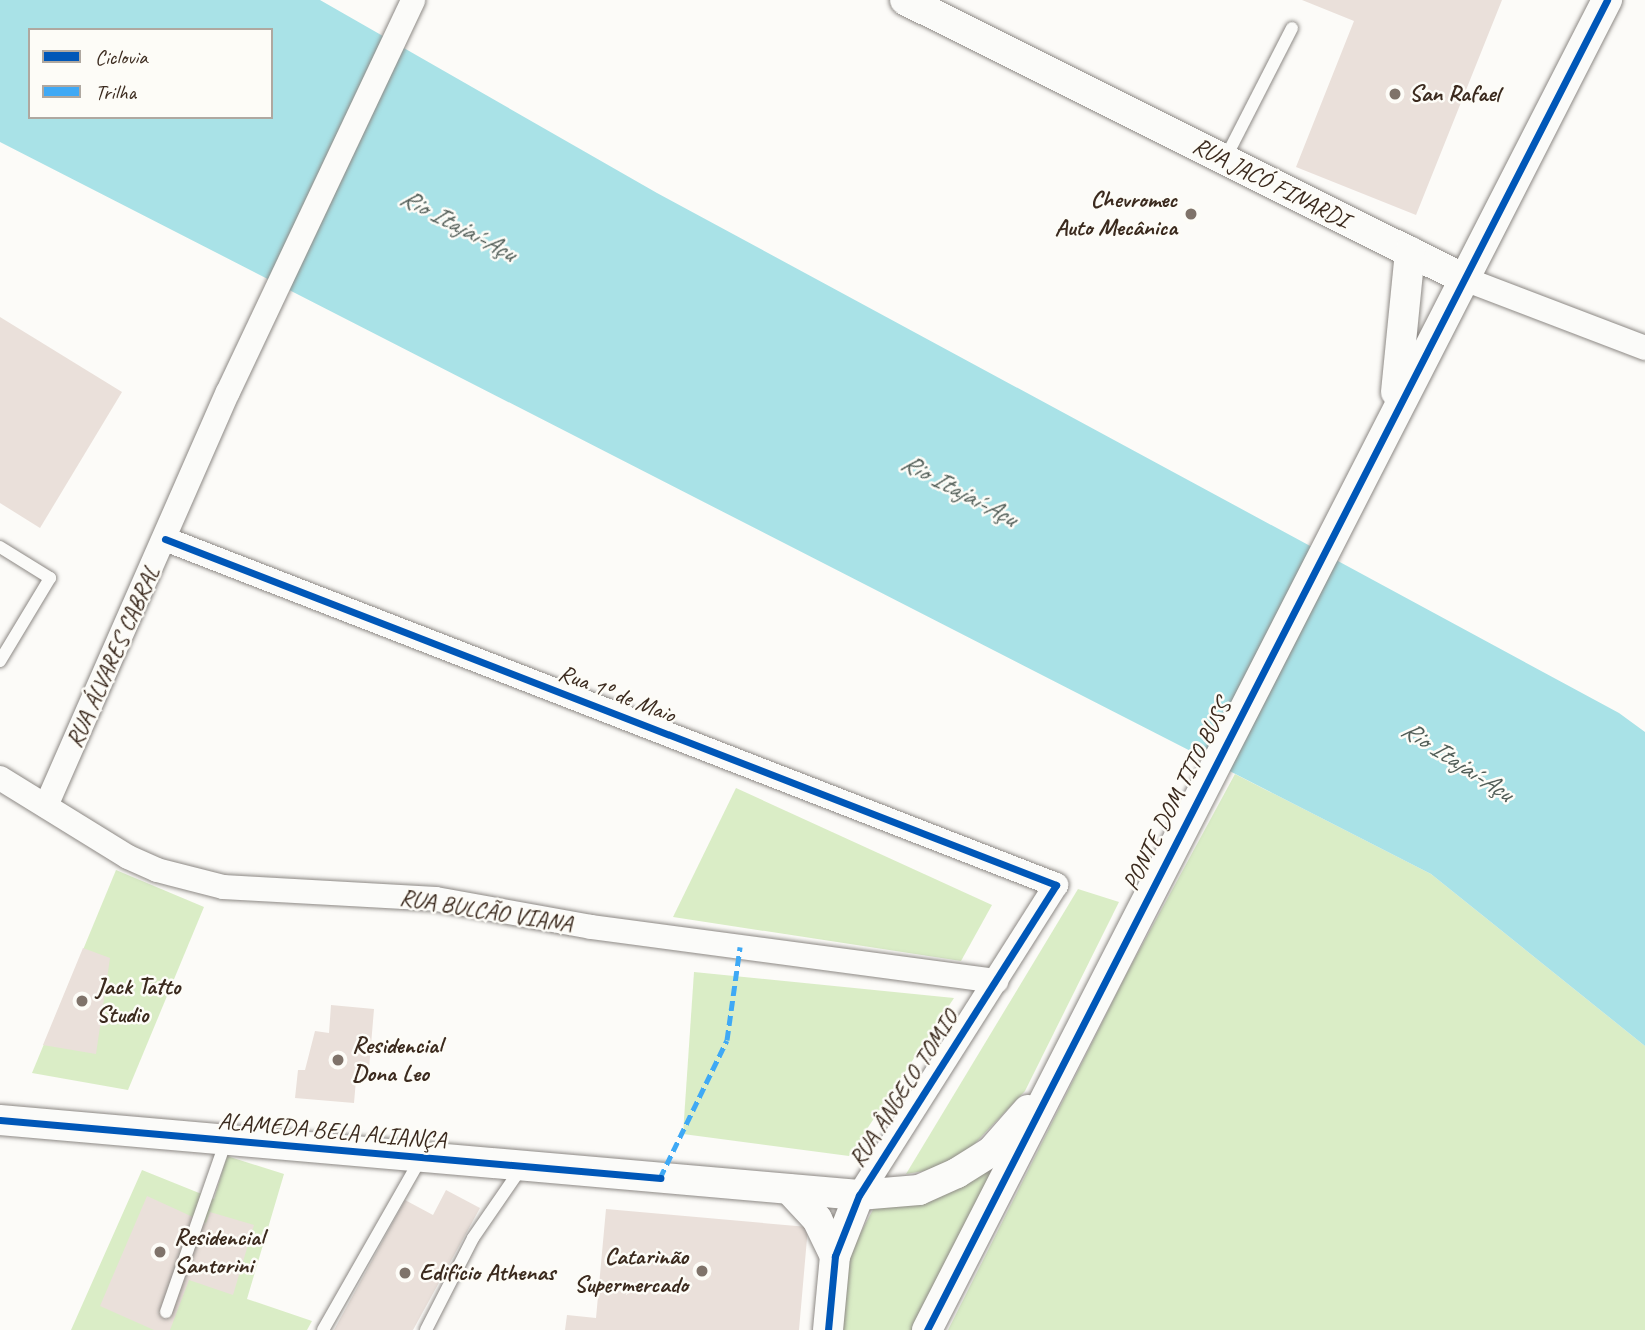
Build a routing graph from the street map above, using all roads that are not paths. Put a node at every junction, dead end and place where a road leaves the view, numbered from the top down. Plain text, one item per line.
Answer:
1 (413, 0) edge
2 (905, 0) edge
3 (1607, 0) edge
4 (1292, 28) dead end
5 (1225, 159) junction
6 (1410, 252) junction
7 (1462, 278) junction
8 (1645, 348) edge
9 (1394, 413) junction
10 (165, 539) junction
11 (0, 547) edge
12 (0, 661) edge
13 (0, 778) edge
14 (46, 806) junction
15 (1056, 885) joint
16 (996, 981) junction
17 (1051, 1087) junction
18 (0, 1119) edge
19 (226, 1140) junction
20 (421, 1158) junction
21 (522, 1167) junction
22 (789, 1189) junction
23 (859, 1195) junction
24 (835, 1256) junction
25 (166, 1312) dead end
26 (323, 1330) edge
27 (426, 1330) edge
28 (828, 1330) edge
29 (928, 1330) edge

1 - 10 street, RUA ÁLVARES CABRAL
2 - 5 street, RUA JACÓ FINARDI
3 - 7 street, PONTE DOM TITO BUSS
4 - 5 lane
5 - 6 street, RUA JACÓ FINARDI
6 - 7 street, RUA JACÓ FINARDI
6 - 9 street, PONTE DOM TITO BUSS
7 - 8 street, RUA JACÓ FINARDI
7 - 9 street, PONTE DOM TITO BUSS
9 - 17 street, PONTE DOM TITO BUSS
10 - 14 street, RUA ÁLVARES CABRAL
10 - 15 street, Rua 1º de Maio
11 - 12 lane
13 - 14 street, RUA BULCÃO VIANA
14 - 16 street, RUA BULCÃO VIANA
15 - 16 street, RUA ÂNGELO TOMIO
16 - 23 street, RUA ÂNGELO TOMIO
17 - 23 street, PONTE DOM TITO BUSS
17 - 29 street, PONTE DOM TITO BUSS
18 - 19 street, ALAMEDA BELA ALIANÇA
19 - 20 street, ALAMEDA BELA ALIANÇA
19 - 25 lane
20 - 21 street, ALAMEDA BELA ALIANÇA
20 - 26 lane
21 - 22 street, ALAMEDA BELA ALIANÇA
21 - 27 lane
22 - 23 street, ALAMEDA BELA ALIANÇA
22 - 24 street
23 - 24 street, RUA ÂNGELO TOMIO
24 - 28 street, RUA ÂNGELO TOMIO

